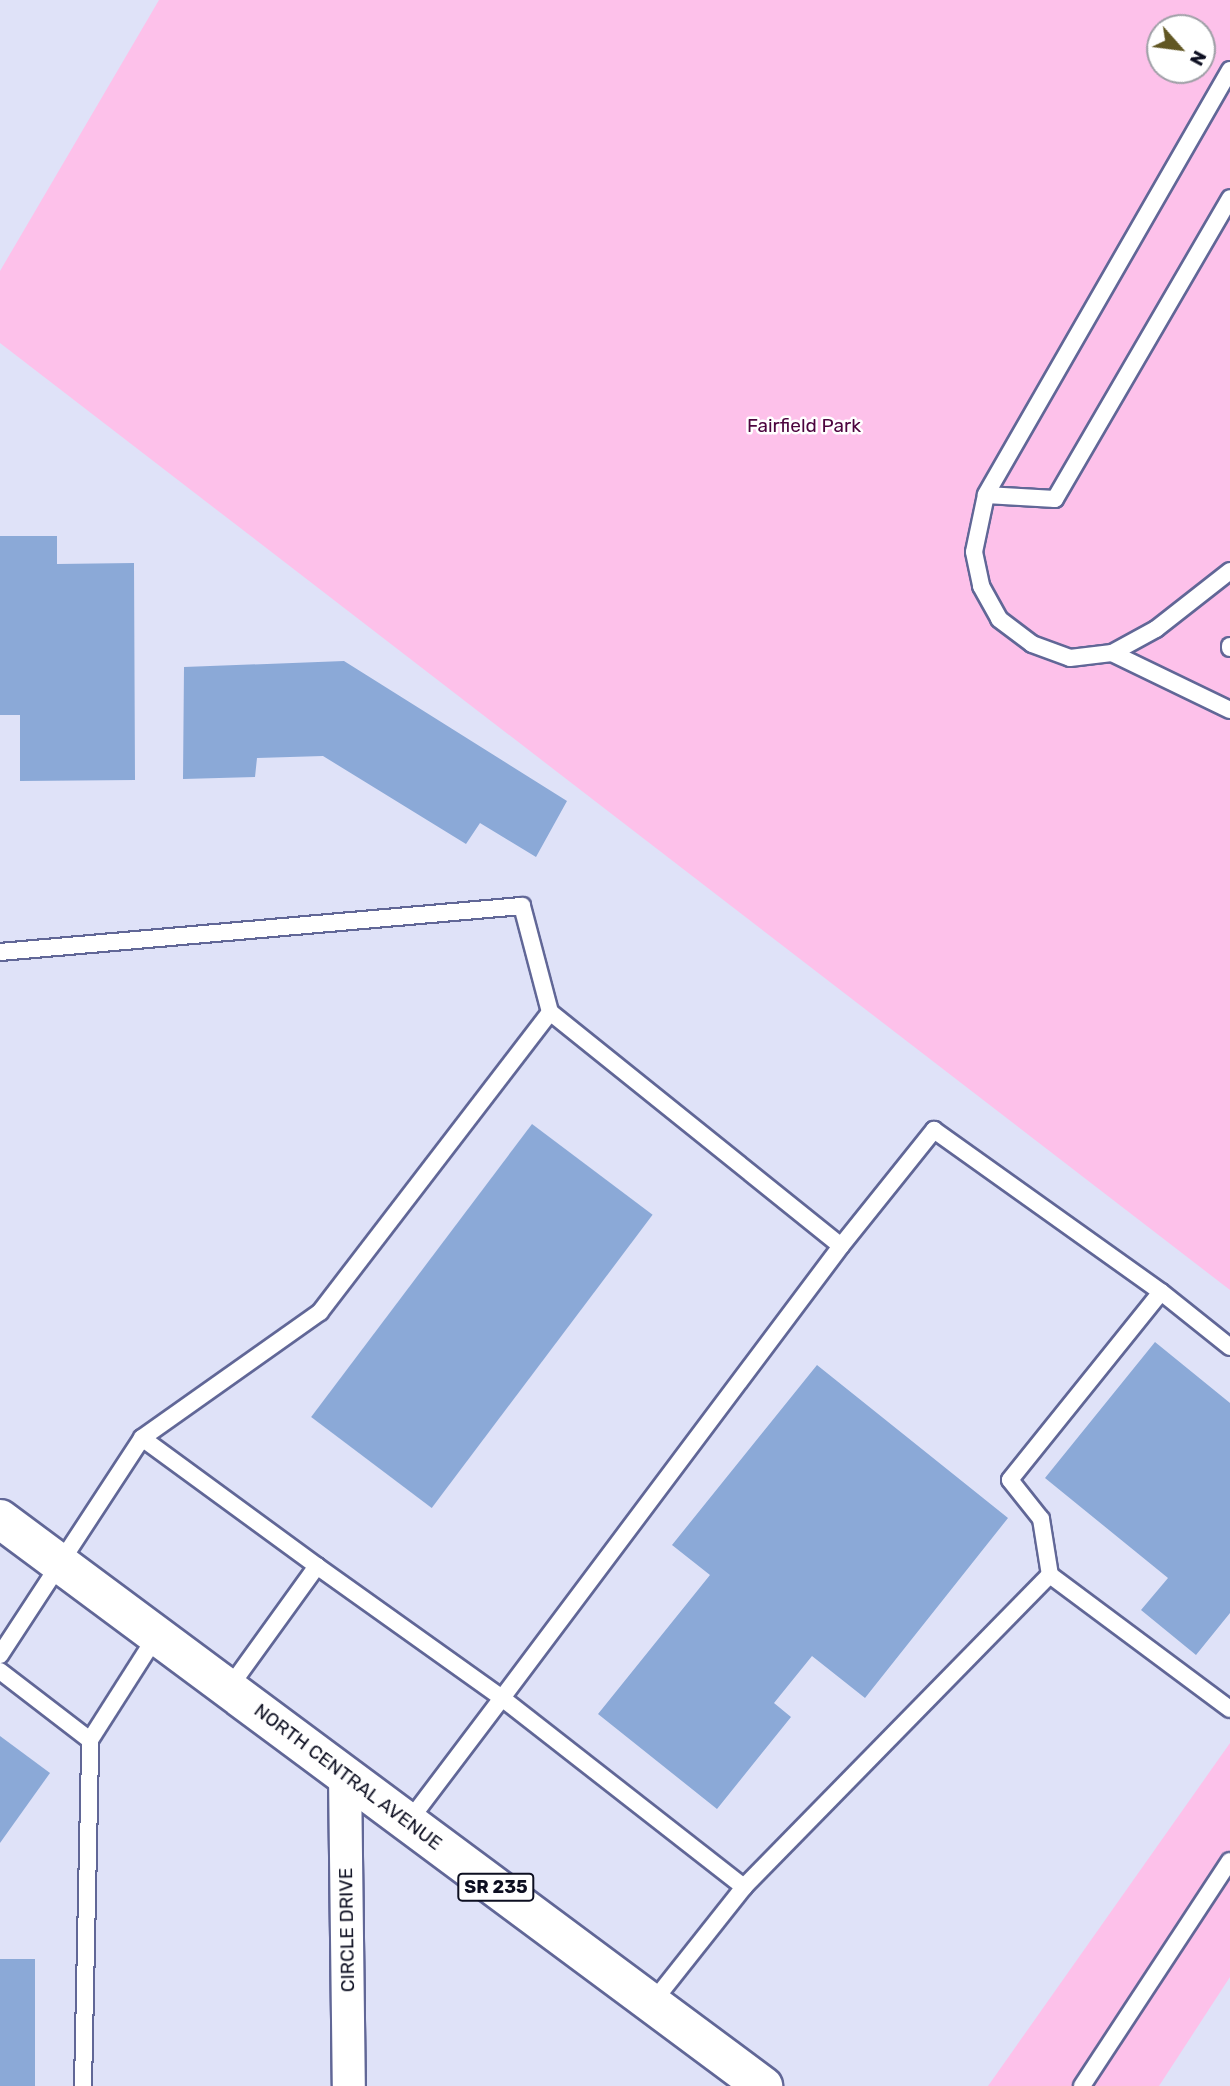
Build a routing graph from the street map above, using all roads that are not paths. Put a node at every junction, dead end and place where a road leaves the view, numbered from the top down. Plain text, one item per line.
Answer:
1 (1230, 70) edge
2 (1230, 198) edge
3 (986, 495) junction
4 (1230, 571) edge
5 (1112, 653) junction
6 (1230, 710) edge
7 (0, 952) edge
8 (550, 1012) junction
9 (841, 1246) junction
10 (1161, 1292) junction
11 (1230, 1348) edge
12 (142, 1438) junction
13 (0, 1519) edge
14 (57, 1561) junction
15 (317, 1566) junction
16 (1050, 1574) junction
17 (157, 1635) junction
18 (0, 1655) edge
19 (0, 1671) edge
20 (229, 1688) junction
21 (502, 1698) junction
22 (1230, 1709) edge
23 (90, 1740) junction
24 (345, 1773) junction
25 (409, 1821) junction
26 (1230, 1861) edge
27 (744, 1887) junction
28 (652, 2003) junction
29 (83, 2086) edge
30 (349, 2086) edge
31 (763, 2086) edge
32 (1082, 2086) edge

1 - 3 lane
2 - 3 lane
3 - 5 lane
4 - 5 lane
5 - 6 lane
7 - 8 lane
8 - 9 lane
8 - 12 lane
9 - 10 lane
9 - 21 lane
10 - 11 lane
10 - 16 lane
12 - 14 lane
12 - 15 lane
13 - 14 main road, NORTH CENTRAL AVENUE / SR 235
14 - 17 main road, NORTH CENTRAL AVENUE / SR 235
14 - 18 lane
15 - 20 lane
15 - 21 lane
16 - 22 lane
16 - 27 lane
17 - 20 main road, NORTH CENTRAL AVENUE / SR 235
17 - 23 lane
19 - 23 lane
20 - 24 main road, NORTH CENTRAL AVENUE / SR 235
21 - 25 lane
21 - 27 lane
23 - 29 lane
24 - 25 main road, NORTH CENTRAL AVENUE / SR 235
24 - 30 street, CIRCLE DRIVE
25 - 28 main road, NORTH CENTRAL AVENUE / SR 235
26 - 32 lane
27 - 28 lane
28 - 31 main road, NORTH CENTRAL AVENUE / SR 235

